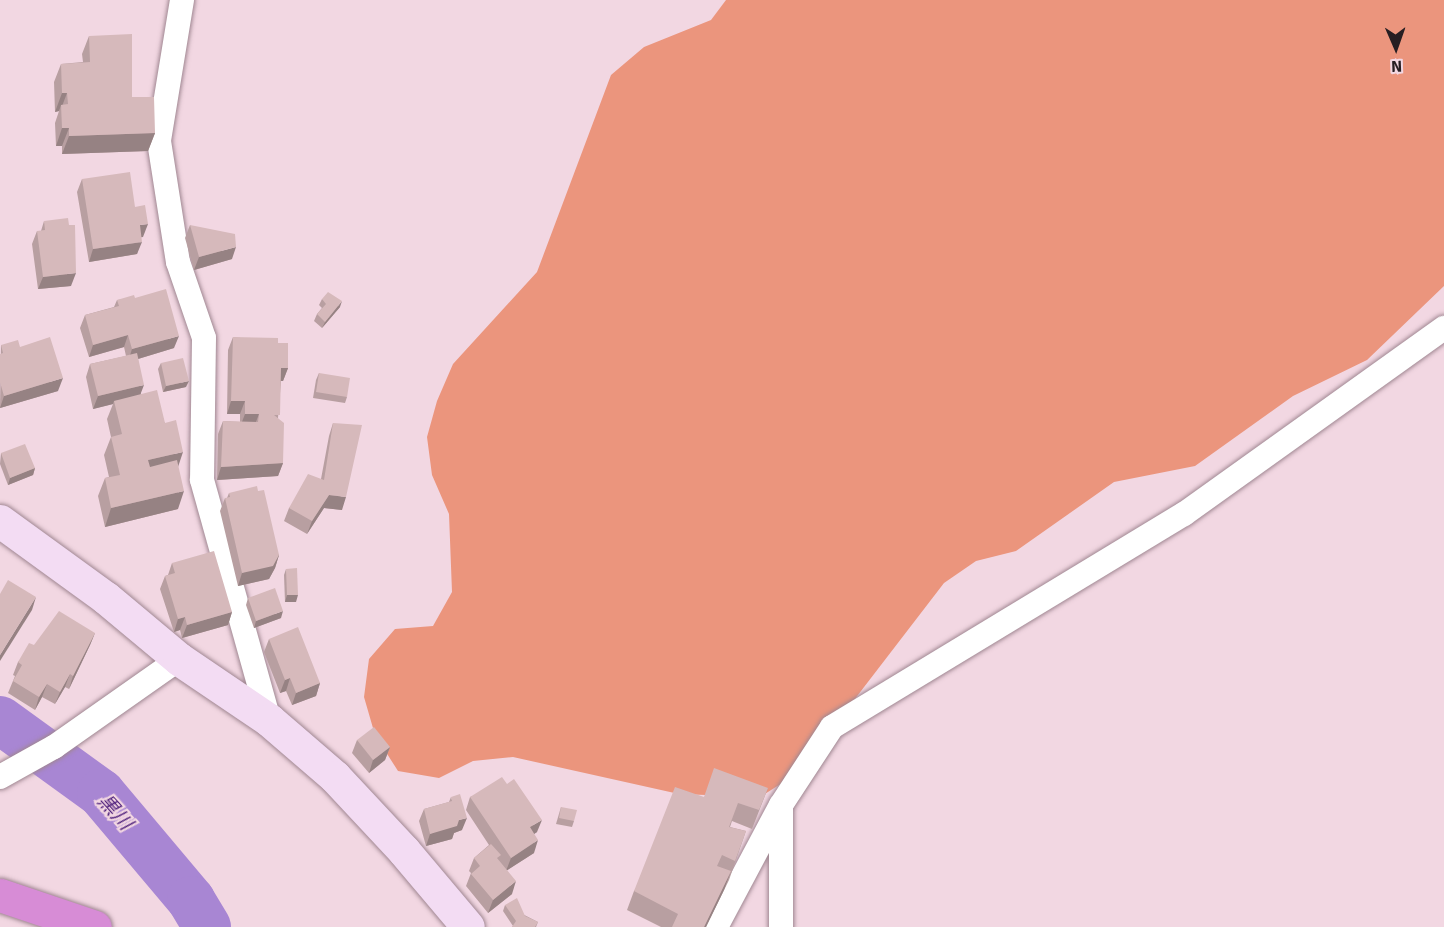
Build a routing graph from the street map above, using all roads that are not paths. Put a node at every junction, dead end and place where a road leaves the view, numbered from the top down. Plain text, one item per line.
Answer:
1 (182, 0) edge
2 (1444, 328) edge
3 (0, 521) edge
4 (179, 659) junction
5 (269, 720) junction
6 (0, 777) edge
7 (782, 805) junction
8 (0, 895) edge
9 (93, 926) edge
10 (468, 927) edge
11 (716, 927) edge
12 (781, 927) edge

1 - 5 street
2 - 7 street
3 - 4 street
4 - 5 street
4 - 6 street
5 - 10 street
7 - 11 street
7 - 12 street
8 - 9 highway

